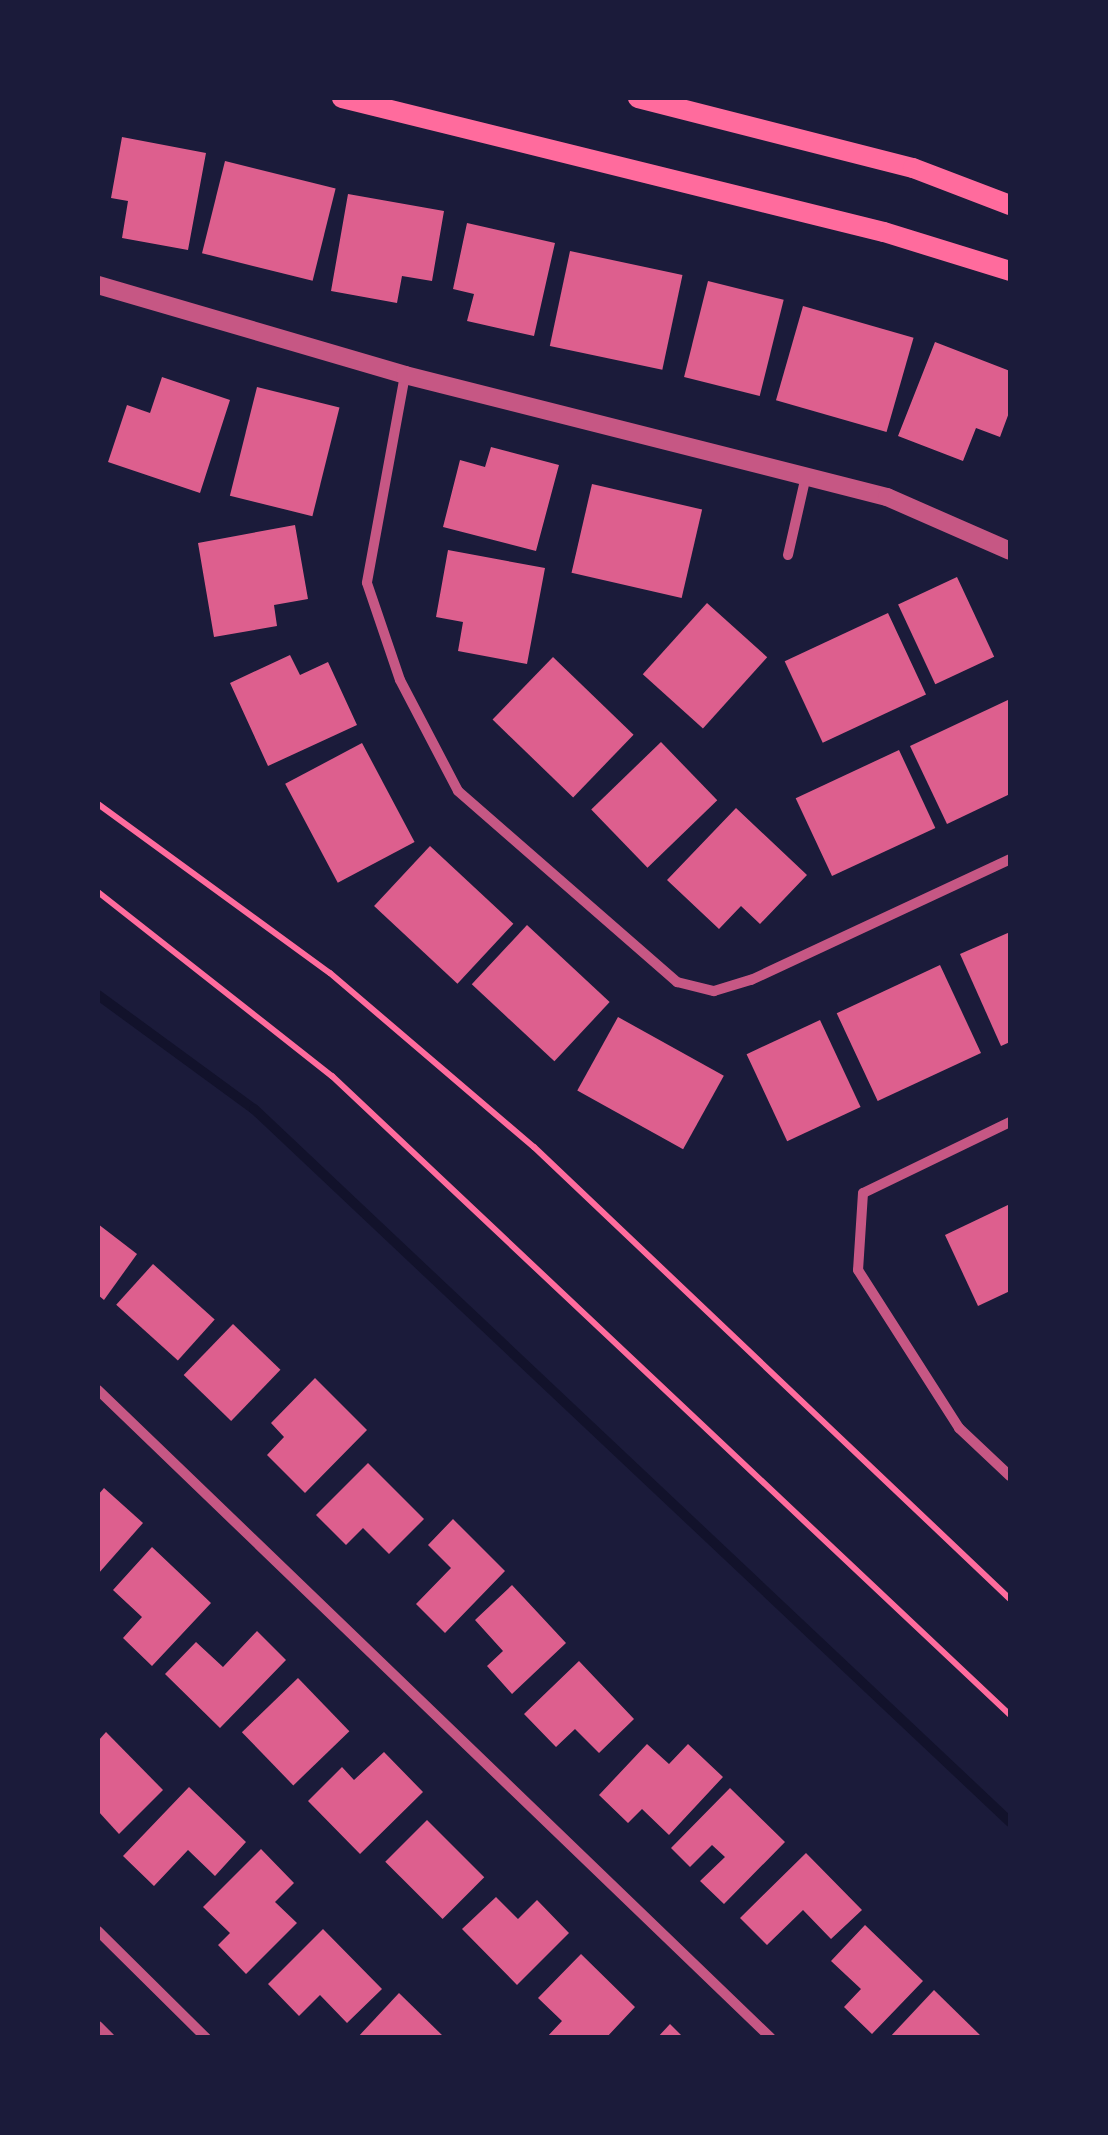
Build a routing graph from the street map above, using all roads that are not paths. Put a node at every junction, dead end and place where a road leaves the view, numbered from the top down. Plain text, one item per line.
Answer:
1 (342, 98) edge
2 (638, 98) edge
3 (1010, 205) edge
4 (1010, 271) edge
5 (98, 285) edge
6 (405, 375) junction
7 (806, 476) junction
8 (1010, 551) edge
9 (788, 555) dead end
10 (1010, 859) edge
11 (1010, 1122) edge
12 (98, 1390) edge
13 (1010, 1476) edge
14 (98, 1931) edge
15 (98, 2026) edge
16 (110, 2038) edge
17 (206, 2038) edge
18 (771, 2038) edge

1 - 4 main road
2 - 3 main road
5 - 6 street
6 - 7 street
6 - 10 street
7 - 8 street
7 - 9 street
11 - 13 street
12 - 18 street
14 - 17 street
15 - 16 street

